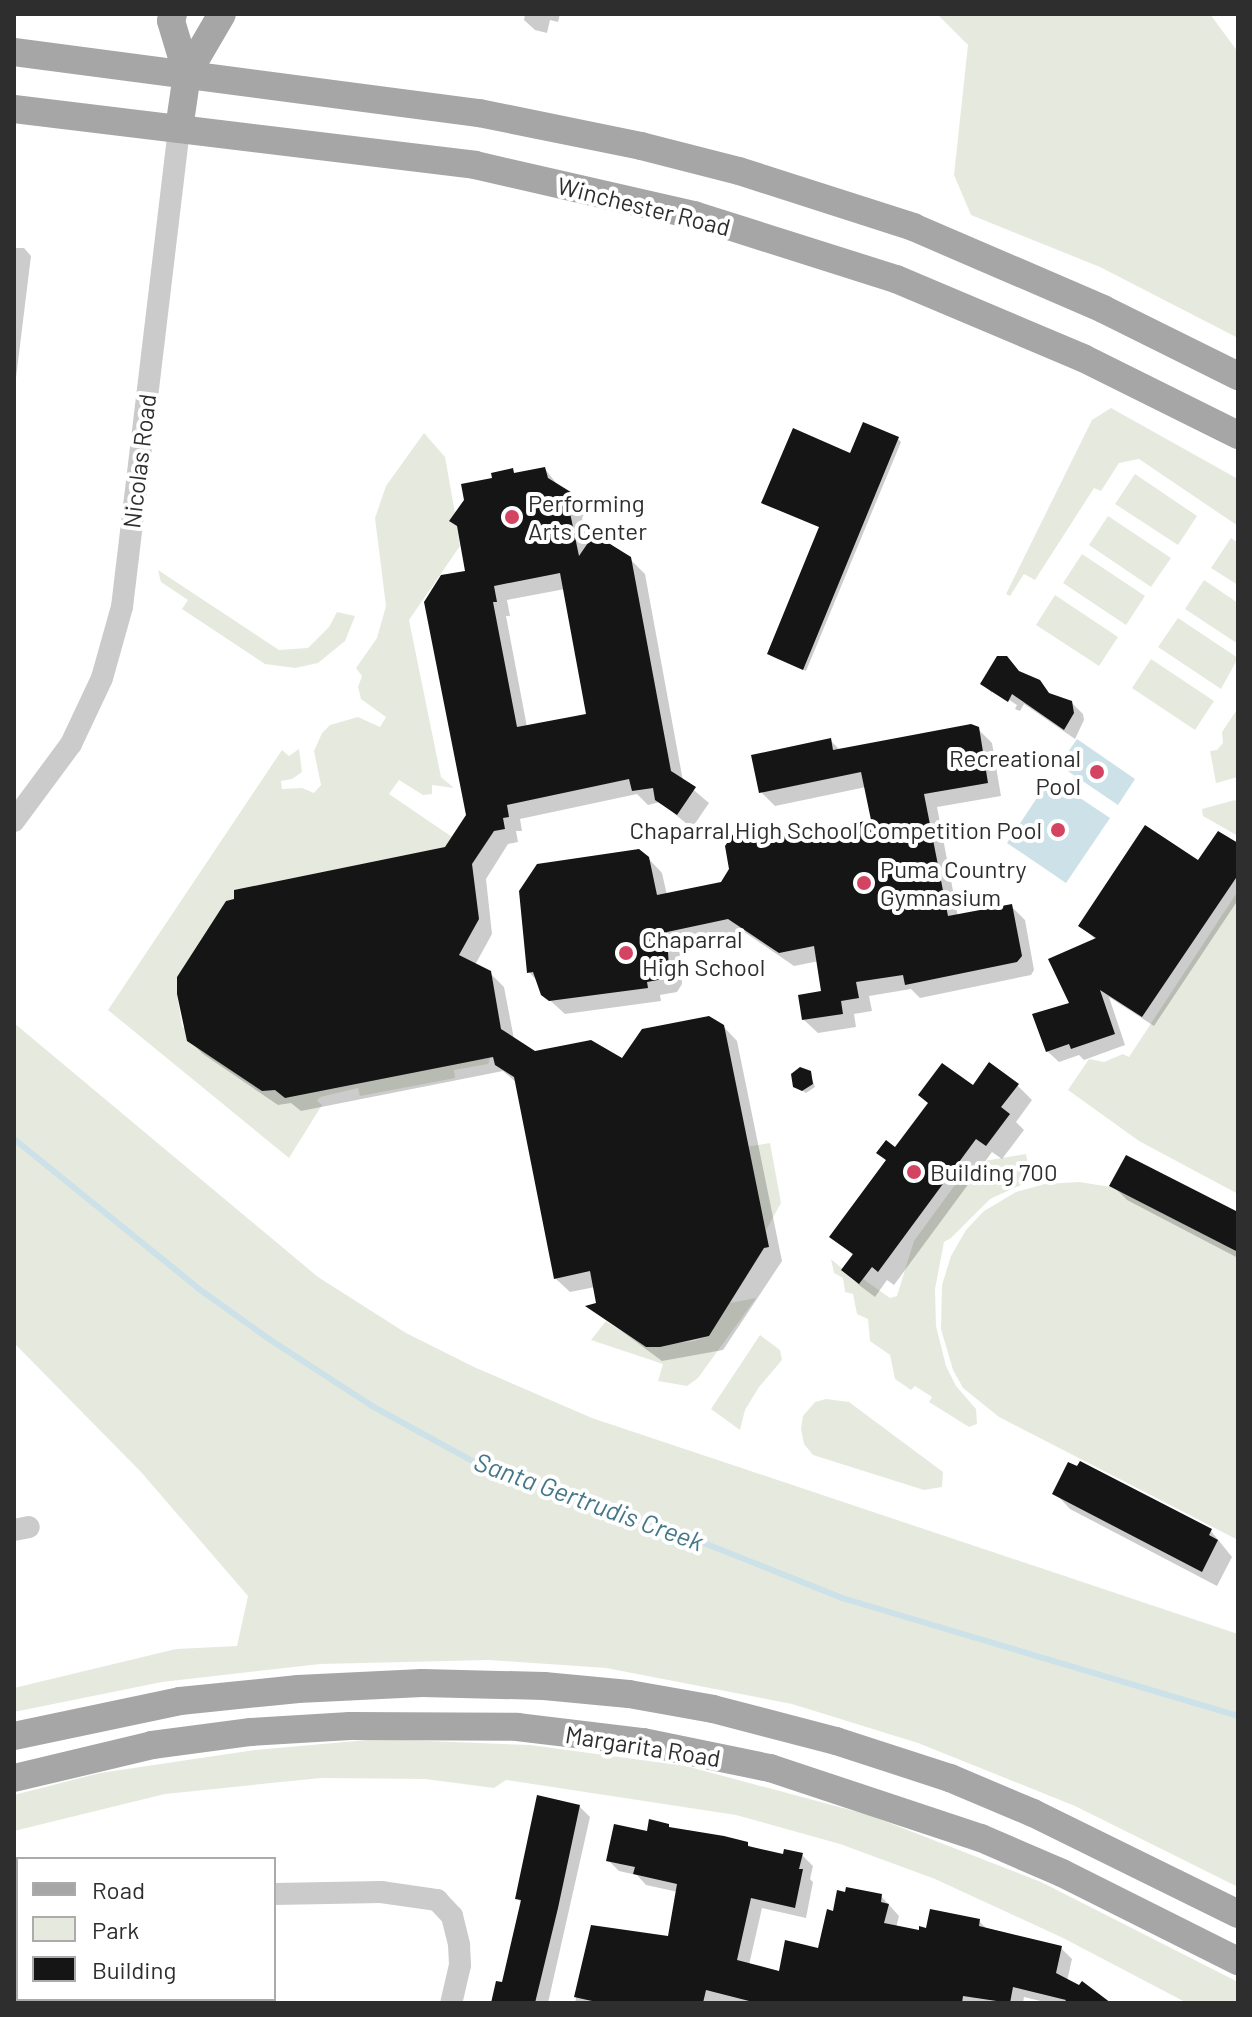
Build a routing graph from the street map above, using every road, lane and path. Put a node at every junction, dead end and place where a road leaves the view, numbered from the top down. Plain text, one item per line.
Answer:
1 (173, 14) edge
2 (222, 14) edge
3 (14, 52) edge
4 (187, 74) junction
5 (14, 109) edge
6 (179, 129) junction
7 (1238, 376) edge
8 (1238, 435) edge
9 (14, 821) edge
10 (14, 1736) edge
11 (14, 1778) edge
12 (276, 1894) edge
13 (1238, 1914) edge
14 (1238, 1961) edge
15 (451, 2003) edge

1 - 4 main road, Nicolas Road
2 - 4 main road, Nicolas Road
3 - 4 main road
4 - 6 main road, Nicolas Road
4 - 7 main road
5 - 6 main road, Winchester Road
6 - 8 main road, Winchester Road
6 - 9 street, Nicolas Road
10 - 13 main road, Margarita Road
11 - 14 main road, Margarita Road
12 - 15 street

